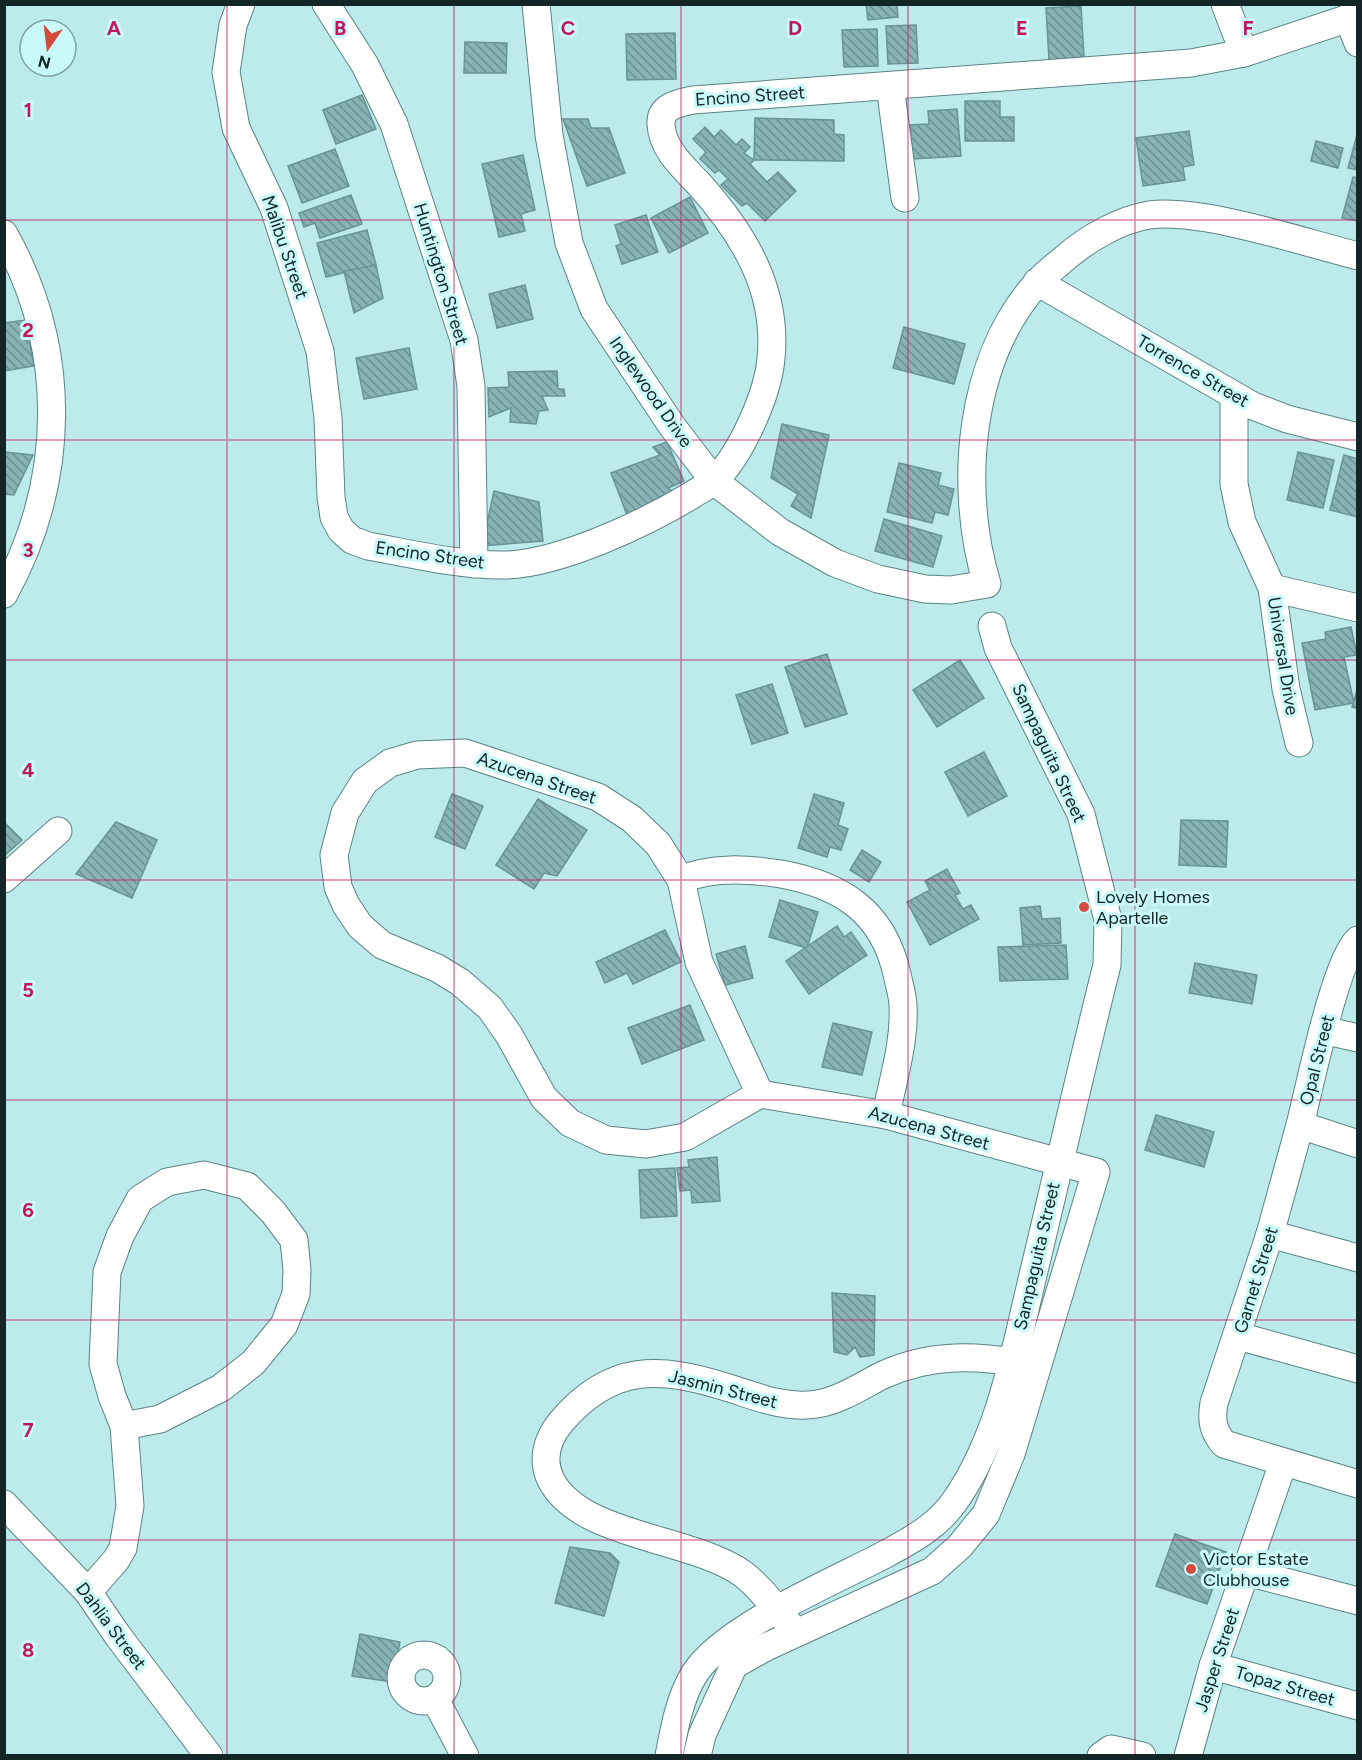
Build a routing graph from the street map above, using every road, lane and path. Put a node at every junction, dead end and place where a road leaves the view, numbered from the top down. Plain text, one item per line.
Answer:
1 (241, 4) edge
2 (326, 4) edge
3 (536, 4) edge
4 (1225, 4) edge
5 (1354, 25) edge
6 (1244, 53) junction
7 (890, 86) junction
8 (905, 198) dead end
9 (4, 234) edge
10 (1358, 256) edge
11 (1037, 282) junction
12 (1234, 396) junction
13 (1358, 437) edge
14 (714, 481) junction
15 (331, 497) joint
16 (474, 564) junction
17 (1272, 588) junction
18 (4, 594) edge
19 (1358, 608) edge
20 (992, 626) dead end
21 (1299, 742) dead end
22 (58, 831) dead end
23 (4, 879) edge
24 (681, 880) junction
25 (1358, 940) edge
26 (1323, 1030) junction
27 (1358, 1038) edge
28 (760, 1094) junction
29 (886, 1114) junction
30 (1300, 1125) junction
31 (1358, 1144) edge
32 (1060, 1164) junction
33 (1096, 1172) joint
34 (1270, 1234) junction
35 (1358, 1258) edge
36 (1238, 1336) junction
37 (1024, 1364) junction
38 (1358, 1369) edge
39 (124, 1426) junction
40 (1283, 1463) junction
41 (1358, 1484) edge
42 (4, 1504) edge
43 (1247, 1572) junction
44 (88, 1592) junction
45 (1358, 1601) edge
46 (778, 1611) junction
47 (798, 1634) junction
48 (724, 1657) junction
49 (1213, 1666) junction
50 (435, 1699) dead end
51 (1358, 1706) edge
52 (208, 1755) edge
53 (465, 1755) edge
54 (669, 1755) edge
55 (697, 1755) edge
56 (1101, 1755) edge
57 (1142, 1755) edge
58 (1188, 1755) edge

1 - 15 street, Malibu Street
2 - 16 street, Huntington Street
3 - 14 street, Inglewood Drive
4 - 6 street
5 - 6 street, Encino Street
6 - 7 street, Encino Street
7 - 8 street
7 - 14 street, Encino Street
9 - 18 street
10 - 11 street
11 - 12 street, Torrence Street
11 - 14 street, Inglewood Drive
12 - 13 street, Torrence Street
12 - 17 street, Universal Drive
14 - 16 street, Encino Street
15 - 16 street, Encino Street
17 - 19 street
17 - 21 street, Universal Drive
20 - 32 street, Sampaguita Street
22 - 23 street
24 - 28 street, Azucena Street
24 - 28 street, Azucena Street
24 - 29 street
25 - 26 street, Opal Street
26 - 27 street
26 - 30 street, Opal Street
28 - 29 street, Azucena Street
29 - 32 street, Azucena Street
30 - 31 street, Opal Street
30 - 34 street, Garnet Street
32 - 33 street, Azucena Street
32 - 37 street, Sampaguita Street
33 - 37 street, Sampaguita Street
34 - 35 street
34 - 36 street, Garnet Street
36 - 38 street
36 - 40 street, Garnet Street
37 - 46 street, Sampaguita Street
37 - 46 street, Jasmin Street
37 - 47 street, Sampaguita Street
39 - 39 street
39 - 44 street
40 - 41 street
40 - 43 street, Jasper Street
42 - 44 street, Dahlia Street
43 - 45 street
43 - 49 street, Jasper Street
44 - 52 street, Dahlia Street
46 - 47 street, Jasmin Street
46 - 48 street, Sampaguita Street
47 - 48 street, Sampaguita Street
48 - 54 street, Sampaguita Street
48 - 55 street
49 - 51 street, Topaz Street
49 - 58 street, Jasper Street
50 - 53 street
56 - 57 street

